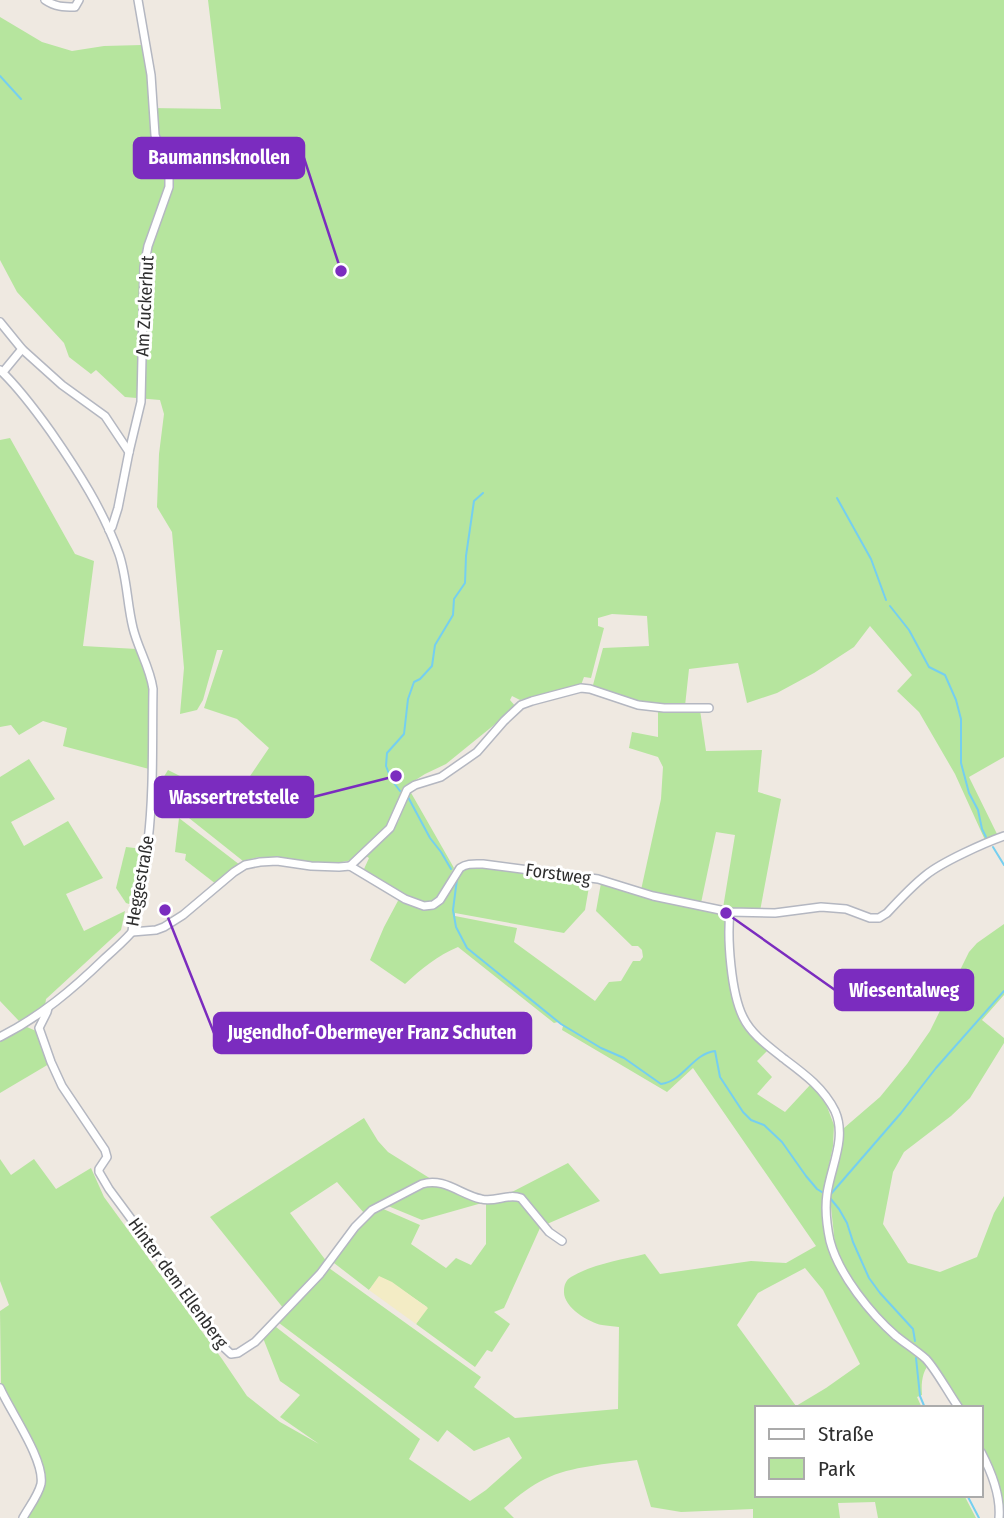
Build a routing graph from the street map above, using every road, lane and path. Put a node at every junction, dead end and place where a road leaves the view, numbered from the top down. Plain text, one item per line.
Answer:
1 (45, 0) edge
2 (79, 0) edge
3 (138, 0) edge
4 (0, 322) edge
5 (22, 349) junction
6 (1, 371) edge
7 (129, 452) junction
8 (109, 530) junction
9 (709, 708) dead end
10 (1004, 836) edge
11 (350, 866) junction
12 (730, 912) junction
13 (132, 932) junction
14 (48, 1008) junction
15 (25, 1023) junction
16 (39, 1028) junction
17 (0, 1037) edge
18 (562, 1241) dead end
19 (0, 1388) edge
20 (957, 1406) edge
21 (983, 1457) edge
22 (23, 1518) edge
23 (999, 1518) edge

1 - 2 street
3 - 7 street, Am Zuckerhut
4 - 5 street
5 - 6 street
5 - 7 street
6 - 8 street, Heggestraße
7 - 8 street, Am Zuckerhut
8 - 13 street, Heggestraße
9 - 11 street
10 - 12 street, Forstweg
11 - 12 street, Forstweg
11 - 13 street
12 - 20 street
13 - 14 street, Heggestraße
14 - 15 street, Heggestraße
14 - 16 street
15 - 16 street
15 - 17 street, Heggestraße
16 - 18 street, Hinter dem Ellenberg
19 - 22 street
21 - 23 street

